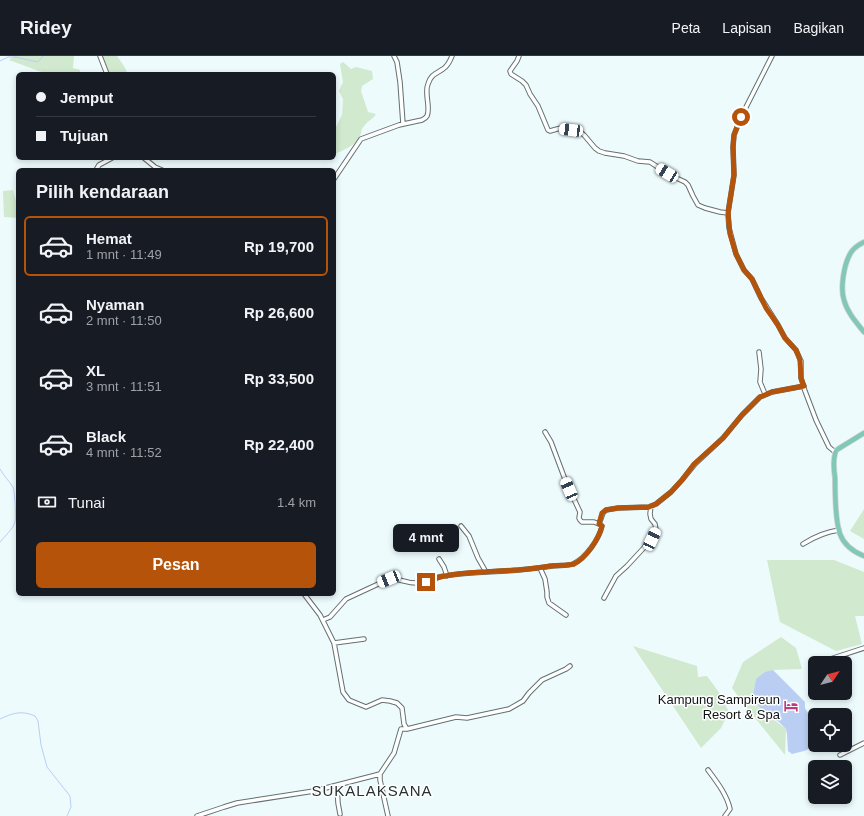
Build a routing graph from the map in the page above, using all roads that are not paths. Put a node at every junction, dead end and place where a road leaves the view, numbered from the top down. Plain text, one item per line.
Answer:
1 (100, 56) edge
2 (394, 56) edge
3 (452, 56) edge
4 (519, 56) edge
5 (772, 56) edge
6 (106, 72) edge
7 (403, 124) junction
8 (109, 160) edge
9 (146, 160) edge
10 (98, 168) edge
11 (157, 168) edge
12 (336, 176) edge
13 (728, 213) junction
14 (864, 242) edge
15 (864, 332) edge
16 (759, 352) dead end
17 (804, 386) junction
18 (765, 394) junction
19 (545, 432) dead end
20 (864, 433) edge
21 (835, 452) junction
22 (651, 506) junction
23 (599, 524) junction
24 (461, 526) dead end
25 (839, 530) junction
26 (803, 544) dead end
27 (864, 556) edge
28 (439, 559) dead end
29 (540, 568) junction
30 (486, 572) junction
31 (447, 576) junction
32 (306, 596) edge
33 (604, 598) dead end
34 (566, 615) dead end
35 (323, 620) junction
36 (364, 639) dead end
37 (334, 643) junction
38 (864, 648) edge
39 (839, 656) edge
40 (570, 666) dead end
41 (407, 729) junction
42 (864, 743) edge
43 (840, 754) dead end
44 (708, 770) dead end
45 (380, 774) junction
46 (337, 785) junction
47 (340, 814) dead end
48 (198, 816) edge
49 (388, 816) edge
50 (725, 816) edge

1 - 6 street
2 - 7 street
3 - 7 street
4 - 13 street
5 - 13 street
7 - 12 street
8 - 10 street
9 - 11 street
13 - 17 street
14 - 15 main road
16 - 18 street
17 - 18 street
17 - 21 street
18 - 22 street
19 - 23 street
20 - 21 main road
21 - 25 main road
22 - 23 street
22 - 33 street
23 - 29 street
24 - 30 street
25 - 26 street
25 - 27 main road
28 - 31 street
29 - 30 street
29 - 34 street
30 - 31 street
31 - 35 street
32 - 35 street
35 - 37 street
36 - 37 street
37 - 41 street
38 - 39 street
40 - 41 street
41 - 45 street
42 - 43 street
44 - 50 street
45 - 46 street
45 - 49 street
46 - 47 street
46 - 48 street

